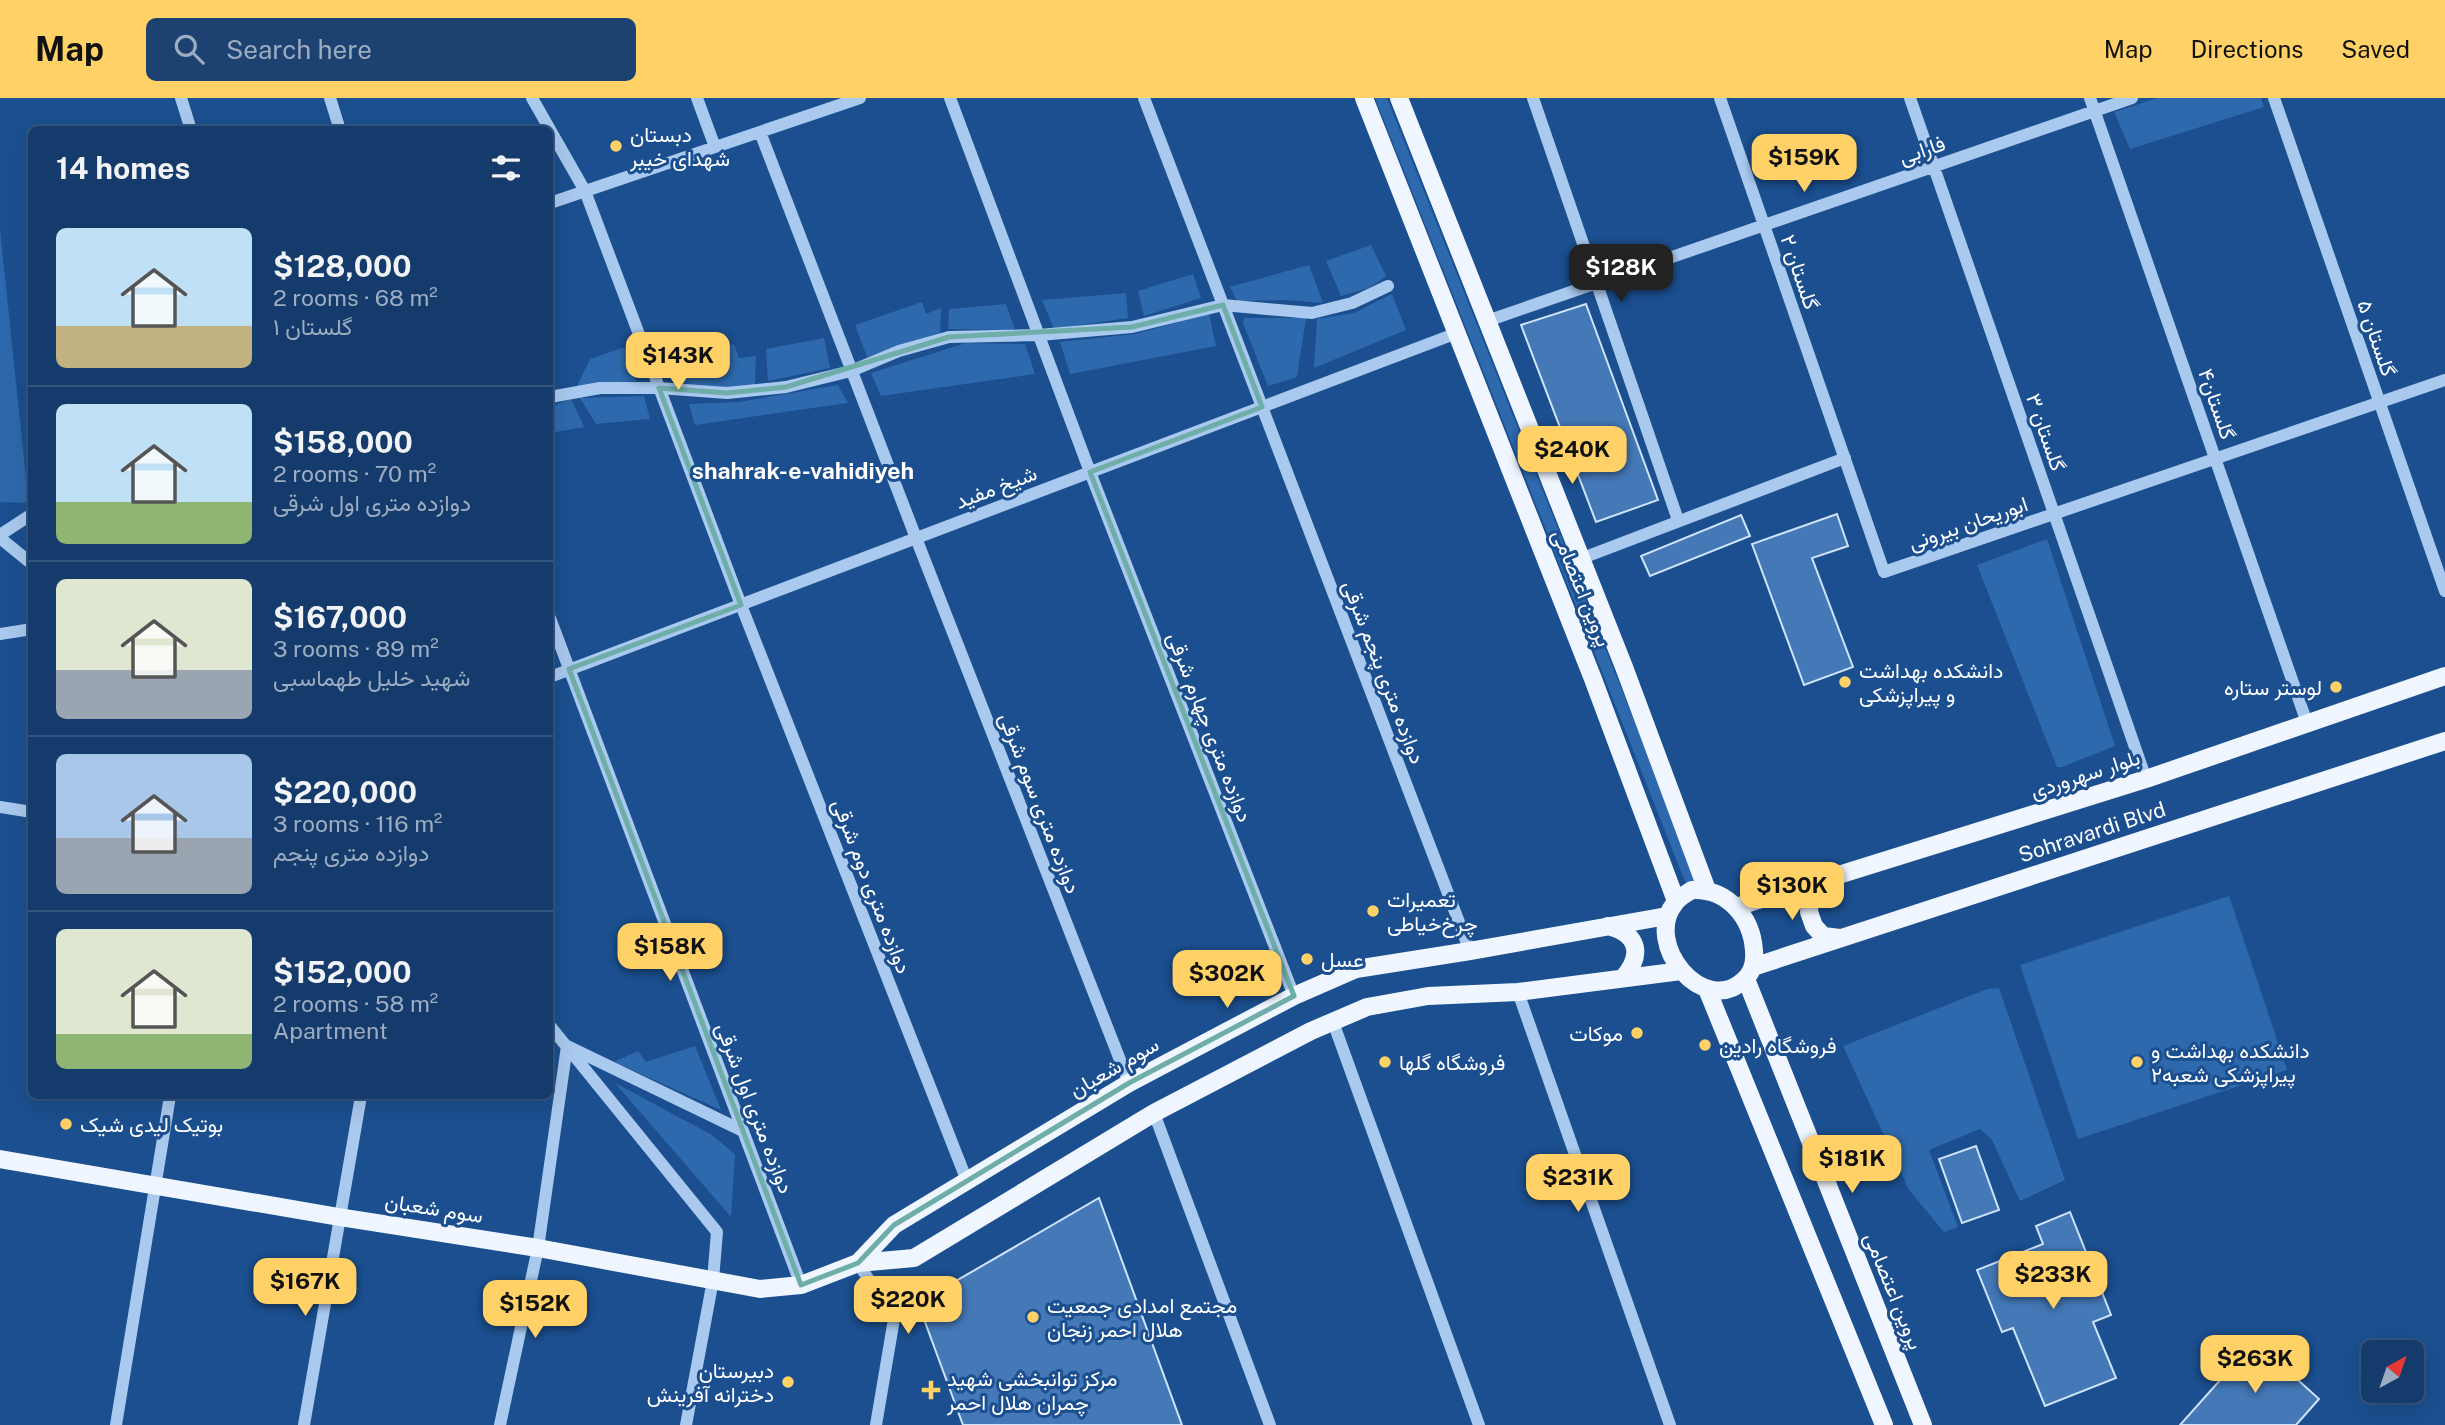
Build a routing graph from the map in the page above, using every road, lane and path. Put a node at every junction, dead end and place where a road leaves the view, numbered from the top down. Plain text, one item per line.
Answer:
1 (181, 98) edge
2 (330, 98) edge
3 (531, 98) edge
4 (697, 98) edge
5 (860, 98) edge
6 (950, 98) edge
7 (1144, 98) edge
8 (1364, 98) edge
9 (1399, 98) edge
10 (1533, 98) edge
11 (1720, 98) edge
12 (1910, 98) edge
13 (2090, 98) edge
14 (2132, 98) edge
15 (2274, 98) edge
16 (2095, 111) junction
17 (190, 126) edge
18 (339, 126) edge
19 (547, 126) edge
20 (760, 132) junction
21 (553, 136) edge
22 (715, 147) junction
23 (1934, 167) junction
24 (585, 191) junction
25 (553, 202) edge
26 (1764, 225) junction
27 (1597, 283) junction
28 (1388, 286) dead end
29 (1223, 305) junction
30 (1487, 321) junction
31 (1457, 334) junction
32 (1039, 335) junction
33 (851, 371) junction
34 (2445, 380) edge
35 (659, 388) junction
36 (553, 396) edge
37 (2379, 402) junction
38 (1262, 407) junction
39 (1845, 458) junction
40 (2215, 459) junction
41 (1090, 472) junction
42 (2054, 514) junction
43 (28, 517) edge
44 (1678, 520) junction
45 (0, 537) edge
46 (915, 538) junction
47 (1580, 559) junction
48 (28, 561) edge
49 (2445, 591) edge
50 (741, 605) junction
51 (553, 626) edge
52 (28, 630) edge
53 (0, 634) edge
54 (569, 669) junction
55 (553, 676) edge
56 (2445, 676) edge
57 (2307, 723) junction
58 (2445, 741) edge
59 (2146, 779) junction
60 (0, 807) edge
61 (28, 811) edge
62 (1825, 879) junction
63 (1707, 890) junction
64 (1735, 907) junction
65 (1671, 908) junction
66 (1608, 926) junction
67 (1840, 938) junction
68 (1470, 951) junction
69 (1681, 971) junction
70 (1750, 973) junction
71 (1623, 978) junction
72 (1707, 989) junction
73 (1518, 992) junction
74 (1294, 996) junction
75 (1333, 1022) junction
76 (553, 1030) edge
77 (567, 1046) junction
78 (1129, 1083) junction
79 (169, 1099) edge
80 (360, 1099) edge
81 (1154, 1113) junction
82 (743, 1131) junction
83 (0, 1159) edge
84 (967, 1181) junction
85 (155, 1185) junction
86 (339, 1217) junction
87 (538, 1248) junction
88 (858, 1263) junction
89 (713, 1280) junction
90 (801, 1285) junction
91 (116, 1425) edge
92 (304, 1425) edge
93 (500, 1425) edge
94 (686, 1425) edge
95 (876, 1425) edge
96 (1270, 1425) edge
97 (1479, 1425) edge
98 (1670, 1425) edge
99 (1884, 1425) edge
100 (1923, 1425) edge

1 - 17 street
2 - 18 street
3 - 19 street, دوازده متری دوم شرقی
4 - 22 street
5 - 20 street
6 - 32 street, دوازده متری چهارم شرقی
7 - 29 street, دوازده متری پنجم شرقی
8 - 31 main road, پروین اعتصامی
9 - 30 main road, پروین اعتصامی
10 - 27 street
11 - 26 street, گلستان ۲
12 - 23 street, گلستان ۳
13 - 16 street, گلستان۴
14 - 16 street, فارابی
15 - 37 street, گلستان ۵
16 - 23 street, فارابی
16 - 40 street, گلستان۴
20 - 22 street
20 - 33 street, دوازده متری سوم شرقی
21 - 24 street, دوازده متری دوم شرقی
22 - 24 street
23 - 26 street, فارابی
23 - 42 street, گلستان ۳
24 - 25 street
24 - 35 street, دوازده متری دوم شرقی
26 - 27 street, فارابی
26 - 39 street, گلستان ۲
27 - 30 street, فارابی
27 - 44 street
28 - 29 street
29 - 32 street
29 - 38 street, دوازده متری پنجم شرقی
30 - 47 main road, پروین اعتصامی
31 - 38 street, شیخ مفید
31 - 65 main road, پروین اعتصامی
32 - 33 street
32 - 41 street, دوازده متری چهارم شرقی
33 - 35 street
33 - 46 street, دوازده متری سوم شرقی
34 - 37 street, ابوریحان بیرونی
35 - 36 street
35 - 50 street, دوازده متری دوم شرقی
37 - 40 street, ابوریحان بیرونی
37 - 49 street, گلستان ۵
38 - 41 street, شیخ مفید
38 - 68 street, دوازده متری پنجم شرقی
39 - 42 street, ابوریحان بیرونی
39 - 44 street
40 - 42 street, ابوریحان بیرونی
40 - 57 street, گلستان۴
41 - 46 street, شیخ مفید
41 - 74 street, دوازده متری چهارم شرقی
42 - 59 street, گلستان ۳
43 - 45 street
44 - 47 street
45 - 48 street
46 - 50 street, شیخ مفید
46 - 78 street, دوازده متری سوم شرقی
47 - 63 main road, پروین اعتصامی
50 - 54 street, شیخ مفید
50 - 84 street, دوازده متری دوم شرقی
51 - 54 street, دوازده متری اول شرقی
52 - 53 street
54 - 55 street, شیخ مفید
54 - 82 street, دوازده متری اول شرقی
56 - 57 main road, بلوار سهروردی
57 - 59 main road, بلوار سهروردی
58 - 67 main road, Sohravardi Blvd
59 - 62 main road, بلوار سهروردی
60 - 61 street
62 - 64 main road, بلوار سهروردی
62 - 67 main road
63 - 64 main road
63 - 65 main road
64 - 70 main road
65 - 66 main road, سوم شعبان
65 - 69 main road
66 - 68 main road, سوم شعبان
66 - 71 main road
67 - 70 main road, Sohravardi Blvd
68 - 74 main road, سوم شعبان
69 - 71 main road, سوم شعبان
69 - 72 main road
70 - 72 main road
70 - 100 main road, پروین اعتصامی
71 - 73 main road, سوم شعبان
72 - 99 main road
73 - 75 main road, سوم شعبان
73 - 98 street
74 - 78 main road, سوم شعبان
75 - 81 main road, سوم شعبان
75 - 97 street
76 - 77 street
77 - 82 street
77 - 87 street
77 - 89 street
78 - 84 main road, سوم شعبان
79 - 85 street
80 - 86 street
81 - 88 main road, سوم شعبان
81 - 96 street
82 - 90 street, دوازده متری اول شرقی
83 - 85 main road, سوم شعبان
84 - 88 main road, سوم شعبان
85 - 86 main road, سوم شعبان
85 - 91 street
86 - 87 main road, سوم شعبان
86 - 92 street
87 - 89 main road, سوم شعبان
87 - 93 street
88 - 90 main road, سوم شعبان
88 - 95 street
89 - 90 main road, سوم شعبان
89 - 94 street

